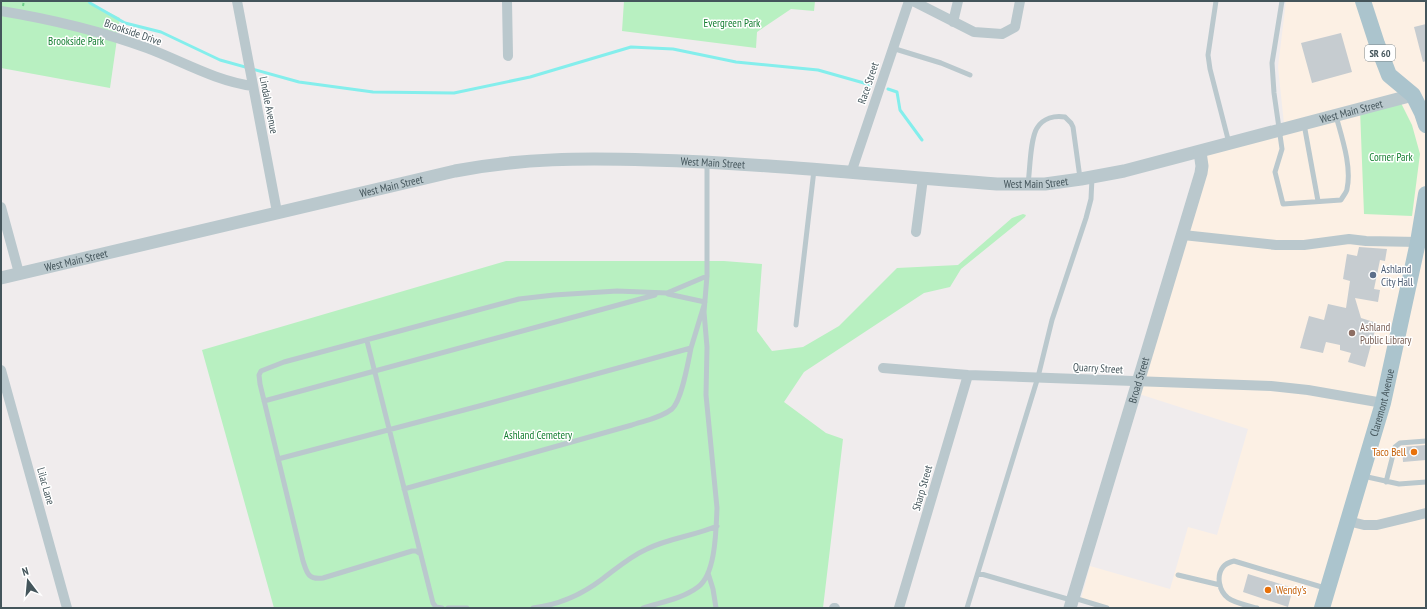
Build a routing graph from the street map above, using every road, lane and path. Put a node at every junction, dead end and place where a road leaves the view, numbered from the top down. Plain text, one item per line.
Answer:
1 (237, 1) edge
2 (507, 1) edge
3 (909, 1) edge
4 (913, 1) edge
5 (958, 1) edge
6 (1020, 1) edge
7 (1216, 1) edge
8 (1282, 1) edge
9 (1363, 1) edge
10 (1, 11) edge
11 (953, 22) junction
12 (892, 48) junction
13 (508, 56) dead end
14 (970, 74) dead end
15 (252, 83) junction
16 (1420, 93) edge
17 (1335, 115) junction
18 (1304, 123) junction
19 (1426, 125) edge
20 (1279, 130) junction
21 (1230, 144) junction
22 (1200, 152) junction
23 (707, 161) junction
24 (814, 170) junction
25 (851, 173) junction
26 (923, 178) junction
27 (1086, 178) junction
28 (1028, 185) junction
29 (1426, 194) edge
30 (1318, 201) junction
31 (1, 207) edge
32 (277, 212) junction
33 (916, 232) dead end
34 (1183, 235) junction
35 (1422, 242) edge
36 (19, 273) junction
37 (707, 276) junction
38 (1, 278) edge
39 (667, 293) junction
40 (660, 294) junction
41 (704, 302) junction
42 (796, 325) dead end
43 (367, 340) junction
44 (691, 348) junction
45 (883, 368) dead end
46 (1, 370) edge
47 (375, 371) junction
48 (968, 375) junction
49 (1038, 377) junction
50 (1138, 382) junction
51 (264, 401) junction
52 (1383, 403) junction
53 (390, 430) junction
54 (1426, 441) edge
55 (278, 459) junction
56 (1362, 476) junction
57 (1386, 482) junction
58 (1426, 482) edge
59 (404, 489) junction
60 (1426, 513) edge
61 (1348, 521) junction
62 (716, 526) junction
63 (419, 553) junction
64 (708, 573) junction
65 (978, 573) junction
66 (1178, 575) dead end
67 (1220, 585) junction
68 (1328, 589) junction
69 (1072, 602) edge
70 (433, 607) edge
71 (68, 608) edge
72 (442, 608) edge
73 (448, 608) edge
74 (468, 608) edge
75 (533, 608) edge
76 (643, 608) edge
77 (716, 608) edge
78 (899, 608) edge
79 (968, 608) edge
80 (1106, 608) edge
81 (1257, 608) edge
82 (1322, 608) edge

1 - 15 street, Lindale Avenue
2 - 13 street
3 - 12 street, Race Street
4 - 11 street
5 - 11 street
6 - 11 street
7 - 21 lane
8 - 20 lane
9 - 16 main road, SR 60
10 - 15 street, Brookside Drive
12 - 14 lane
12 - 25 street, Race Street
15 - 32 street, Lindale Avenue
16 - 17 street, West Main Street
16 - 19 main road
17 - 18 street, West Main Street
17 - 30 lane
18 - 20 street, West Main Street
18 - 30 lane
20 - 21 street, West Main Street
20 - 30 lane
21 - 22 street, West Main Street
22 - 27 street, West Main Street
22 - 34 street, Broad Street
23 - 24 street, West Main Street
23 - 32 street, West Main Street
23 - 37 lane
24 - 25 street, West Main Street
24 - 42 lane
25 - 26 street, West Main Street
26 - 28 street, West Main Street
26 - 33 street
27 - 28 street, West Main Street
27 - 28 lane
27 - 49 lane
29 - 35 main road, Claremont Avenue
31 - 36 street
32 - 36 street, West Main Street
34 - 35 street
34 - 50 street, Broad Street
35 - 52 main road, Claremont Avenue
36 - 38 street, West Main Street
37 - 39 lane
37 - 41 lane
39 - 40 lane
39 - 41 lane
40 - 43 lane
40 - 47 lane
41 - 44 lane
41 - 62 lane
43 - 47 lane
43 - 51 lane
44 - 53 lane
44 - 59 lane
45 - 48 street, Quarry Street
46 - 71 street, Lilac Lane
47 - 51 lane
47 - 53 lane
48 - 49 street, Quarry Street
48 - 78 street, Sharp Street
49 - 50 street, Quarry Street
49 - 65 lane
50 - 52 street, Quarry Street
50 - 69 street, Broad Street
51 - 55 lane
52 - 56 main road, Claremont Avenue
53 - 55 lane
53 - 59 lane
54 - 57 lane
55 - 63 lane
56 - 57 lane
56 - 61 main road, Claremont Avenue
57 - 58 lane
59 - 63 lane
60 - 61 street
61 - 68 main road, Claremont Avenue
62 - 64 lane
62 - 75 lane
63 - 70 lane
64 - 76 lane
64 - 77 lane
65 - 69 lane
65 - 79 lane
66 - 67 lane
67 - 68 lane
67 - 81 lane
68 - 82 main road, Claremont Avenue
69 - 80 lane
70 - 72 lane
73 - 74 lane

